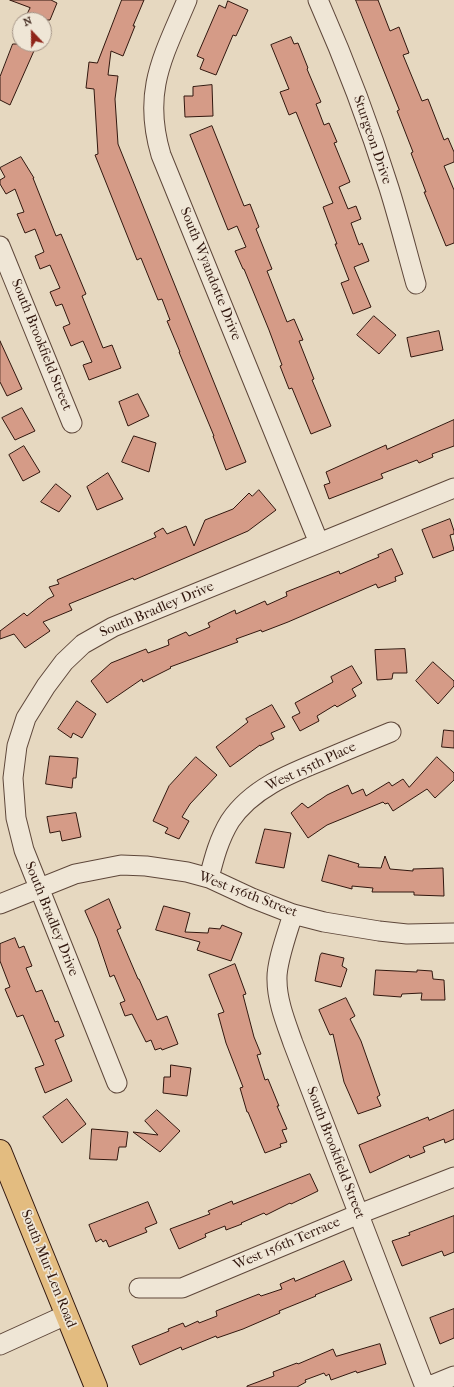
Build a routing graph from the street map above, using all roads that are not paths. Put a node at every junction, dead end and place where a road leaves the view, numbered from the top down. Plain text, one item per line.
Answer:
1 (186, 0) edge
2 (318, 0) edge
3 (0, 246) edge
4 (416, 284) dead end
5 (72, 423) dead end
6 (454, 488) edge
7 (318, 543) junction
8 (390, 732) dead end
9 (209, 878) junction
10 (39, 888) junction
11 (0, 904) edge
12 (293, 914) junction
13 (454, 933) edge
14 (117, 1083) dead end
15 (0, 1151) edge
16 (454, 1177) edge
17 (359, 1214) junction
18 (140, 1288) dead end
19 (66, 1315) junction
20 (0, 1345) edge
21 (454, 1376) edge
22 (96, 1387) edge
23 (426, 1387) edge

1 - 7 street, South Wyandotte Drive
2 - 4 street, Sturgeon Drive
3 - 5 street, South Brookfield Street
6 - 7 street, South Bradley Drive
7 - 10 street, South Bradley Drive
8 - 9 street, West 155th Place
9 - 10 street, West 156th Street
9 - 12 street, West 156th Street
10 - 11 street, West 156th Street
10 - 14 street, South Bradley Drive
12 - 13 street, West 156th Street
12 - 17 street, South Brookfield Street
15 - 19 main road, South Mur-Len Road
16 - 17 street, West 156th Terrace
17 - 18 street, West 156th Terrace
17 - 23 street, South Brookfield Street
19 - 20 street
19 - 22 main road, South Mur-Len Road
21 - 23 street

